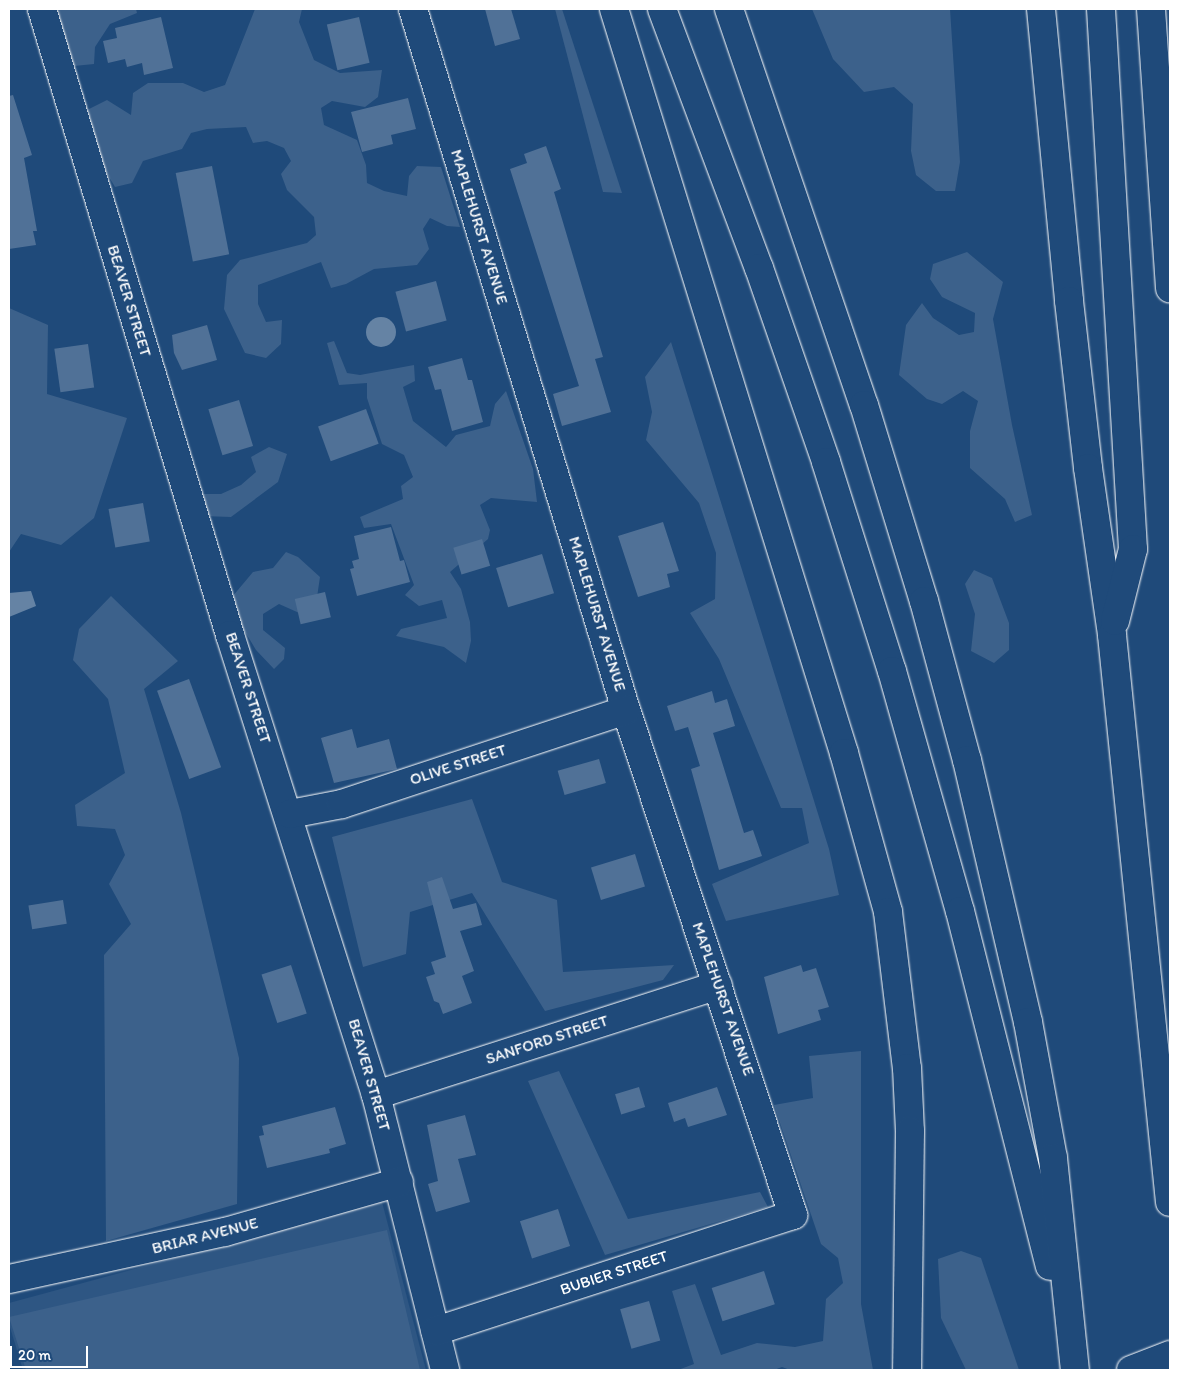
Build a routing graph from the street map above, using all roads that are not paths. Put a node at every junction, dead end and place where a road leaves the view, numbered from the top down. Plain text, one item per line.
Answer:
1 (42, 9) edge
2 (413, 9) edge
3 (614, 9) edge
4 (662, 9) edge
5 (729, 9) edge
6 (1042, 9) edge
7 (1100, 9) edge
8 (1151, 9) edge
9 (1170, 288) edge
10 (1112, 635) junction
11 (626, 710) junction
12 (290, 814) junction
13 (718, 985) junction
14 (376, 1095) junction
15 (399, 1182) junction
16 (1170, 1202) edge
17 (793, 1215) joint
18 (9, 1279) edge
19 (435, 1331) junction
20 (1170, 1355) edge
21 (1074, 1362) edge
22 (445, 1370) edge
23 (906, 1370) edge
24 (1131, 1370) edge

1 - 12 main road, BEAVER STREET
2 - 11 main road, MAPLEHURST AVENUE
3 - 23 main road
4 - 21 main road
5 - 21 main road
6 - 10 main road
7 - 10 main road
8 - 9 main road
10 - 16 main road
11 - 12 main road, OLIVE STREET
11 - 13 main road, MAPLEHURST AVENUE
12 - 14 main road, BEAVER STREET
13 - 14 main road, SANFORD STREET
13 - 17 main road, MAPLEHURST AVENUE
14 - 15 main road, BEAVER STREET
15 - 18 main road, BRIAR AVENUE
15 - 19 main road, BEAVER STREET
17 - 19 main road, BUBIER STREET
19 - 22 main road, BEAVER STREET
20 - 24 main road

